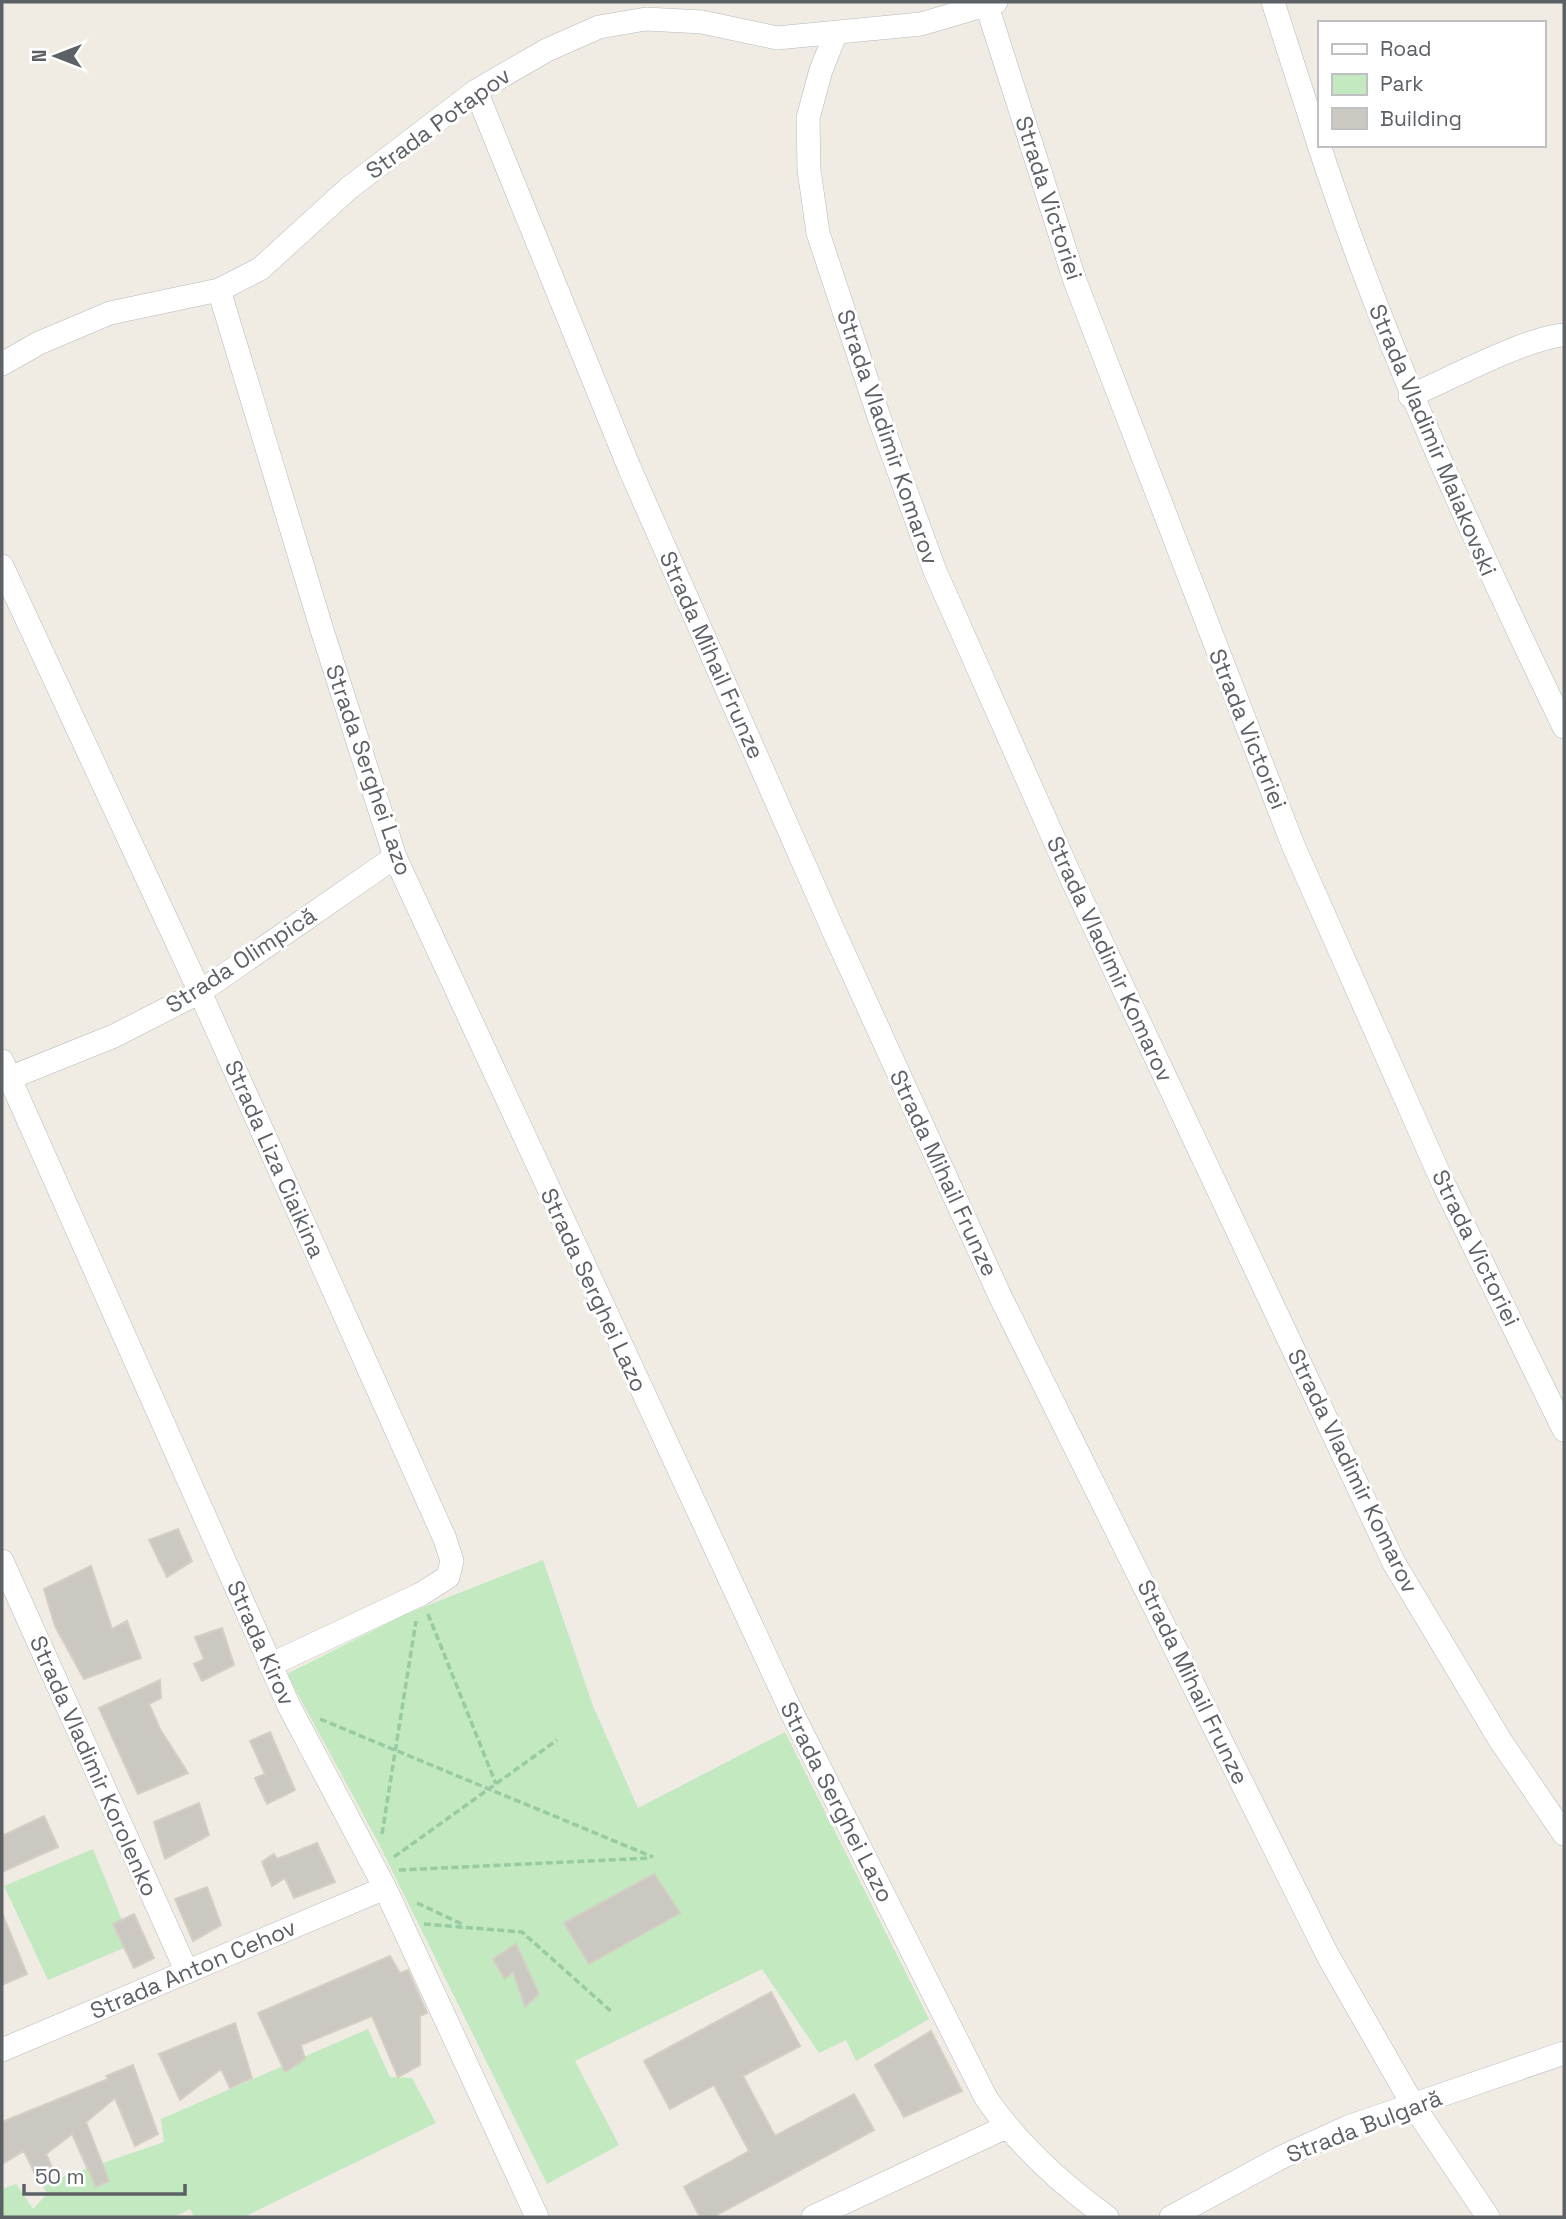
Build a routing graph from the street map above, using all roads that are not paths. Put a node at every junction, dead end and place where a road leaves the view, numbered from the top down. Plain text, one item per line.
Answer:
1 (1273, 2) edge
2 (992, 4) edge
3 (836, 33) junction
4 (476, 91) junction
5 (1318, 142) edge
6 (1320, 147) edge
7 (219, 290) junction
8 (1564, 335) edge
9 (2, 364) edge
10 (1410, 396) junction
11 (2, 566) edge
12 (1564, 727) edge
13 (395, 857) junction
14 (200, 992) junction
15 (4, 1073) edge
16 (1564, 1430) edge
17 (2, 1561) edge
18 (270, 1665) junction
19 (1564, 1834) edge
20 (380, 1879) junction
21 (187, 1972) junction
22 (3, 2047) edge
23 (1564, 2053) edge
24 (1413, 2105) junction
25 (1006, 2127) junction
26 (537, 2217) edge
27 (813, 2217) edge
28 (1107, 2217) edge
29 (1171, 2217) edge
30 (1488, 2217) edge

1 - 5 street, Strada Vladimir Maiakovski
2 - 3 street, Strada Potapov
2 - 16 street, Strada Victoriei
3 - 4 street, Strada Potapov
3 - 19 street, Strada Vladimir Komarov
4 - 7 street, Strada Potapov
4 - 24 street, Strada Mihail Frunze
6 - 10 street, Strada Vladimir Maiakovski
7 - 9 street, Strada Potapov
7 - 13 street, Strada Serghei Lazo
8 - 10 street
10 - 12 street, Strada Vladimir Maiakovski
11 - 14 street, Strada Liza Ciaikina
13 - 14 street, Strada Olimpică
13 - 25 street, Strada Serghei Lazo
14 - 15 street, Strada Olimpică
14 - 18 street, Strada Liza Ciaikina
15 - 18 street, Strada Kirov
17 - 21 street, Strada Vladimir Korolenko
18 - 20 street, Strada Kirov
20 - 21 street, Strada Anton Cehov
20 - 26 street, Strada Kirov
21 - 22 street, Strada Anton Cehov
23 - 24 street, Strada Bulgară
24 - 29 street, Strada Bulgară
24 - 30 street, Strada Mihail Frunze
25 - 27 street
25 - 28 street, Strada Serghei Lazo

